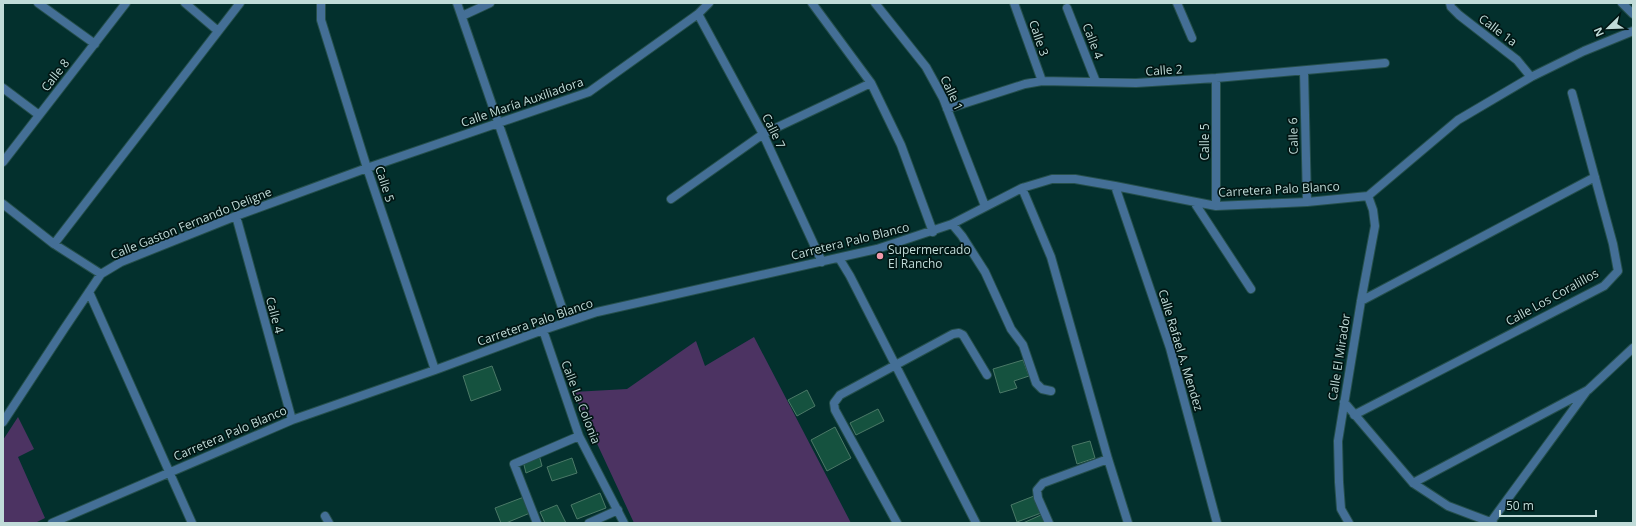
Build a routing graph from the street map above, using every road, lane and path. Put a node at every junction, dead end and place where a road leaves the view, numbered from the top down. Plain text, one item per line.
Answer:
1 (38, 3) edge
2 (126, 3) edge
3 (185, 3) edge
4 (240, 3) edge
5 (321, 3) edge
6 (457, 3) edge
7 (490, 3) edge
8 (709, 3) edge
9 (812, 3) edge
10 (875, 3) edge
11 (1014, 3) edge
12 (1177, 3) edge
13 (1450, 3) edge
14 (1622, 3) edge
15 (1068, 8) dead end
16 (698, 14) junction
17 (1633, 14) edge
18 (462, 16) junction
19 (218, 31) junction
20 (1633, 31) edge
21 (1192, 38) dead end
22 (95, 44) junction
23 (1385, 63) dead end
24 (1304, 71) junction
25 (1531, 77) junction
26 (1216, 78) junction
27 (1042, 81) junction
28 (1096, 82) junction
29 (871, 83) junction
30 (3, 88) edge
31 (1572, 93) dead end
32 (947, 109) junction
33 (39, 115) junction
34 (499, 123) junction
35 (763, 134) junction
36 (3, 162) edge
37 (367, 168) junction
38 (1595, 177) junction
39 (1115, 186) junction
40 (1022, 188) junction
41 (1368, 196) junction
42 (671, 199) dead end
43 (1194, 202) junction
44 (1307, 202) junction
45 (3, 204) edge
46 (985, 206) junction
47 (1216, 206) junction
48 (236, 216) junction
49 (952, 224) junction
50 (933, 232) junction
51 (54, 244) junction
52 (839, 258) junction
53 (822, 262) junction
54 (102, 274) junction
55 (1250, 289) dead end
56 (89, 292) junction
57 (1361, 301) junction
58 (567, 322) junction
59 (543, 330) junction
60 (1633, 348) edge
61 (896, 365) junction
62 (435, 370) junction
63 (987, 375) dead end
64 (1588, 390) junction
65 (1051, 391) dead end
66 (1344, 402) junction
67 (1354, 415) junction
68 (292, 420) junction
69 (3, 422) edge
70 (579, 436) junction
71 (1108, 459) junction
72 (169, 472) junction
73 (1413, 483) junction
74 (618, 510) junction
75 (52, 523) edge
76 (192, 523) edge
77 (537, 523) edge
78 (589, 523) edge
79 (624, 523) edge
80 (897, 523) edge
81 (976, 523) edge
82 (1049, 523) edge
83 (1128, 523) edge
84 (1217, 523) edge
85 (1349, 523) edge
86 (1491, 523) edge

1 - 22 street
2 - 22 street, Calle 8
3 - 19 street
4 - 19 street
5 - 37 street, Calle 5
6 - 18 street
7 - 18 street
8 - 16 street, Calle María Auxiliadora
9 - 29 street
10 - 32 street, Calle 1
11 - 27 street, Calle 3
12 - 21 street
13 - 25 street, Calle 1a
14 - 17 street
15 - 28 street, Calle 4
16 - 34 street, Calle María Auxiliadora
16 - 35 street, Calle 7
18 - 34 street
19 - 51 street
20 - 25 street
22 - 33 street, Calle 8
23 - 24 street, Calle 2
24 - 26 street, Calle 2
24 - 44 street, Calle 6
25 - 41 street
26 - 28 street, Calle 2
26 - 47 street, Calle 5
27 - 28 street, Calle 2
27 - 32 street, Calle 2
29 - 35 street
29 - 50 street
30 - 33 street
31 - 38 street, Calle Los Coralillos
32 - 46 street, Calle 1
33 - 36 street, Calle 8
34 - 37 street, Calle María Auxiliadora
34 - 58 street
35 - 42 street
35 - 53 street, Calle 7
37 - 48 street, Calle Gaston Fernando Deligne
37 - 62 street, Calle 5
38 - 57 street
38 - 67 street, Calle Los Coralillos
39 - 40 street, Carretera Palo Blanco
39 - 43 street, Carretera Palo Blanco
39 - 84 street, Calle Rafael A. Mendez
40 - 46 street, Carretera Palo Blanco
40 - 71 street
41 - 44 street, Carretera Palo Blanco
41 - 57 street, Calle El Mirador
43 - 47 street, Carretera Palo Blanco
43 - 55 street
44 - 47 street, Carretera Palo Blanco
45 - 51 street
46 - 49 street, Carretera Palo Blanco
48 - 54 street, Calle Gaston Fernando Deligne
48 - 68 street, Calle 4
49 - 50 street, Carretera Palo Blanco
49 - 65 street
50 - 52 street, Carretera Palo Blanco
51 - 54 street
52 - 53 street, Carretera Palo Blanco
52 - 61 street
53 - 58 street, Carretera Palo Blanco
54 - 56 street, Calle Gaston Fernando Deligne
56 - 69 street, Calle Gaston Fernando Deligne
56 - 72 street
57 - 66 street, Calle El Mirador
58 - 59 street, Carretera Palo Blanco
59 - 62 street, Carretera Palo Blanco
59 - 70 street, Calle La Colonia
60 - 64 street
61 - 63 street
61 - 80 street
61 - 81 street
62 - 68 street, Carretera Palo Blanco
64 - 73 street
64 - 86 street
66 - 67 street
66 - 85 street, Calle El Mirador
67 - 73 street
68 - 72 street, Carretera Palo Blanco
70 - 74 street, Calle La Colonia
70 - 77 street
71 - 82 street
71 - 83 street
72 - 75 street, Carretera Palo Blanco
72 - 76 street
73 - 86 street
74 - 78 street
74 - 79 street, Calle La Colonia

